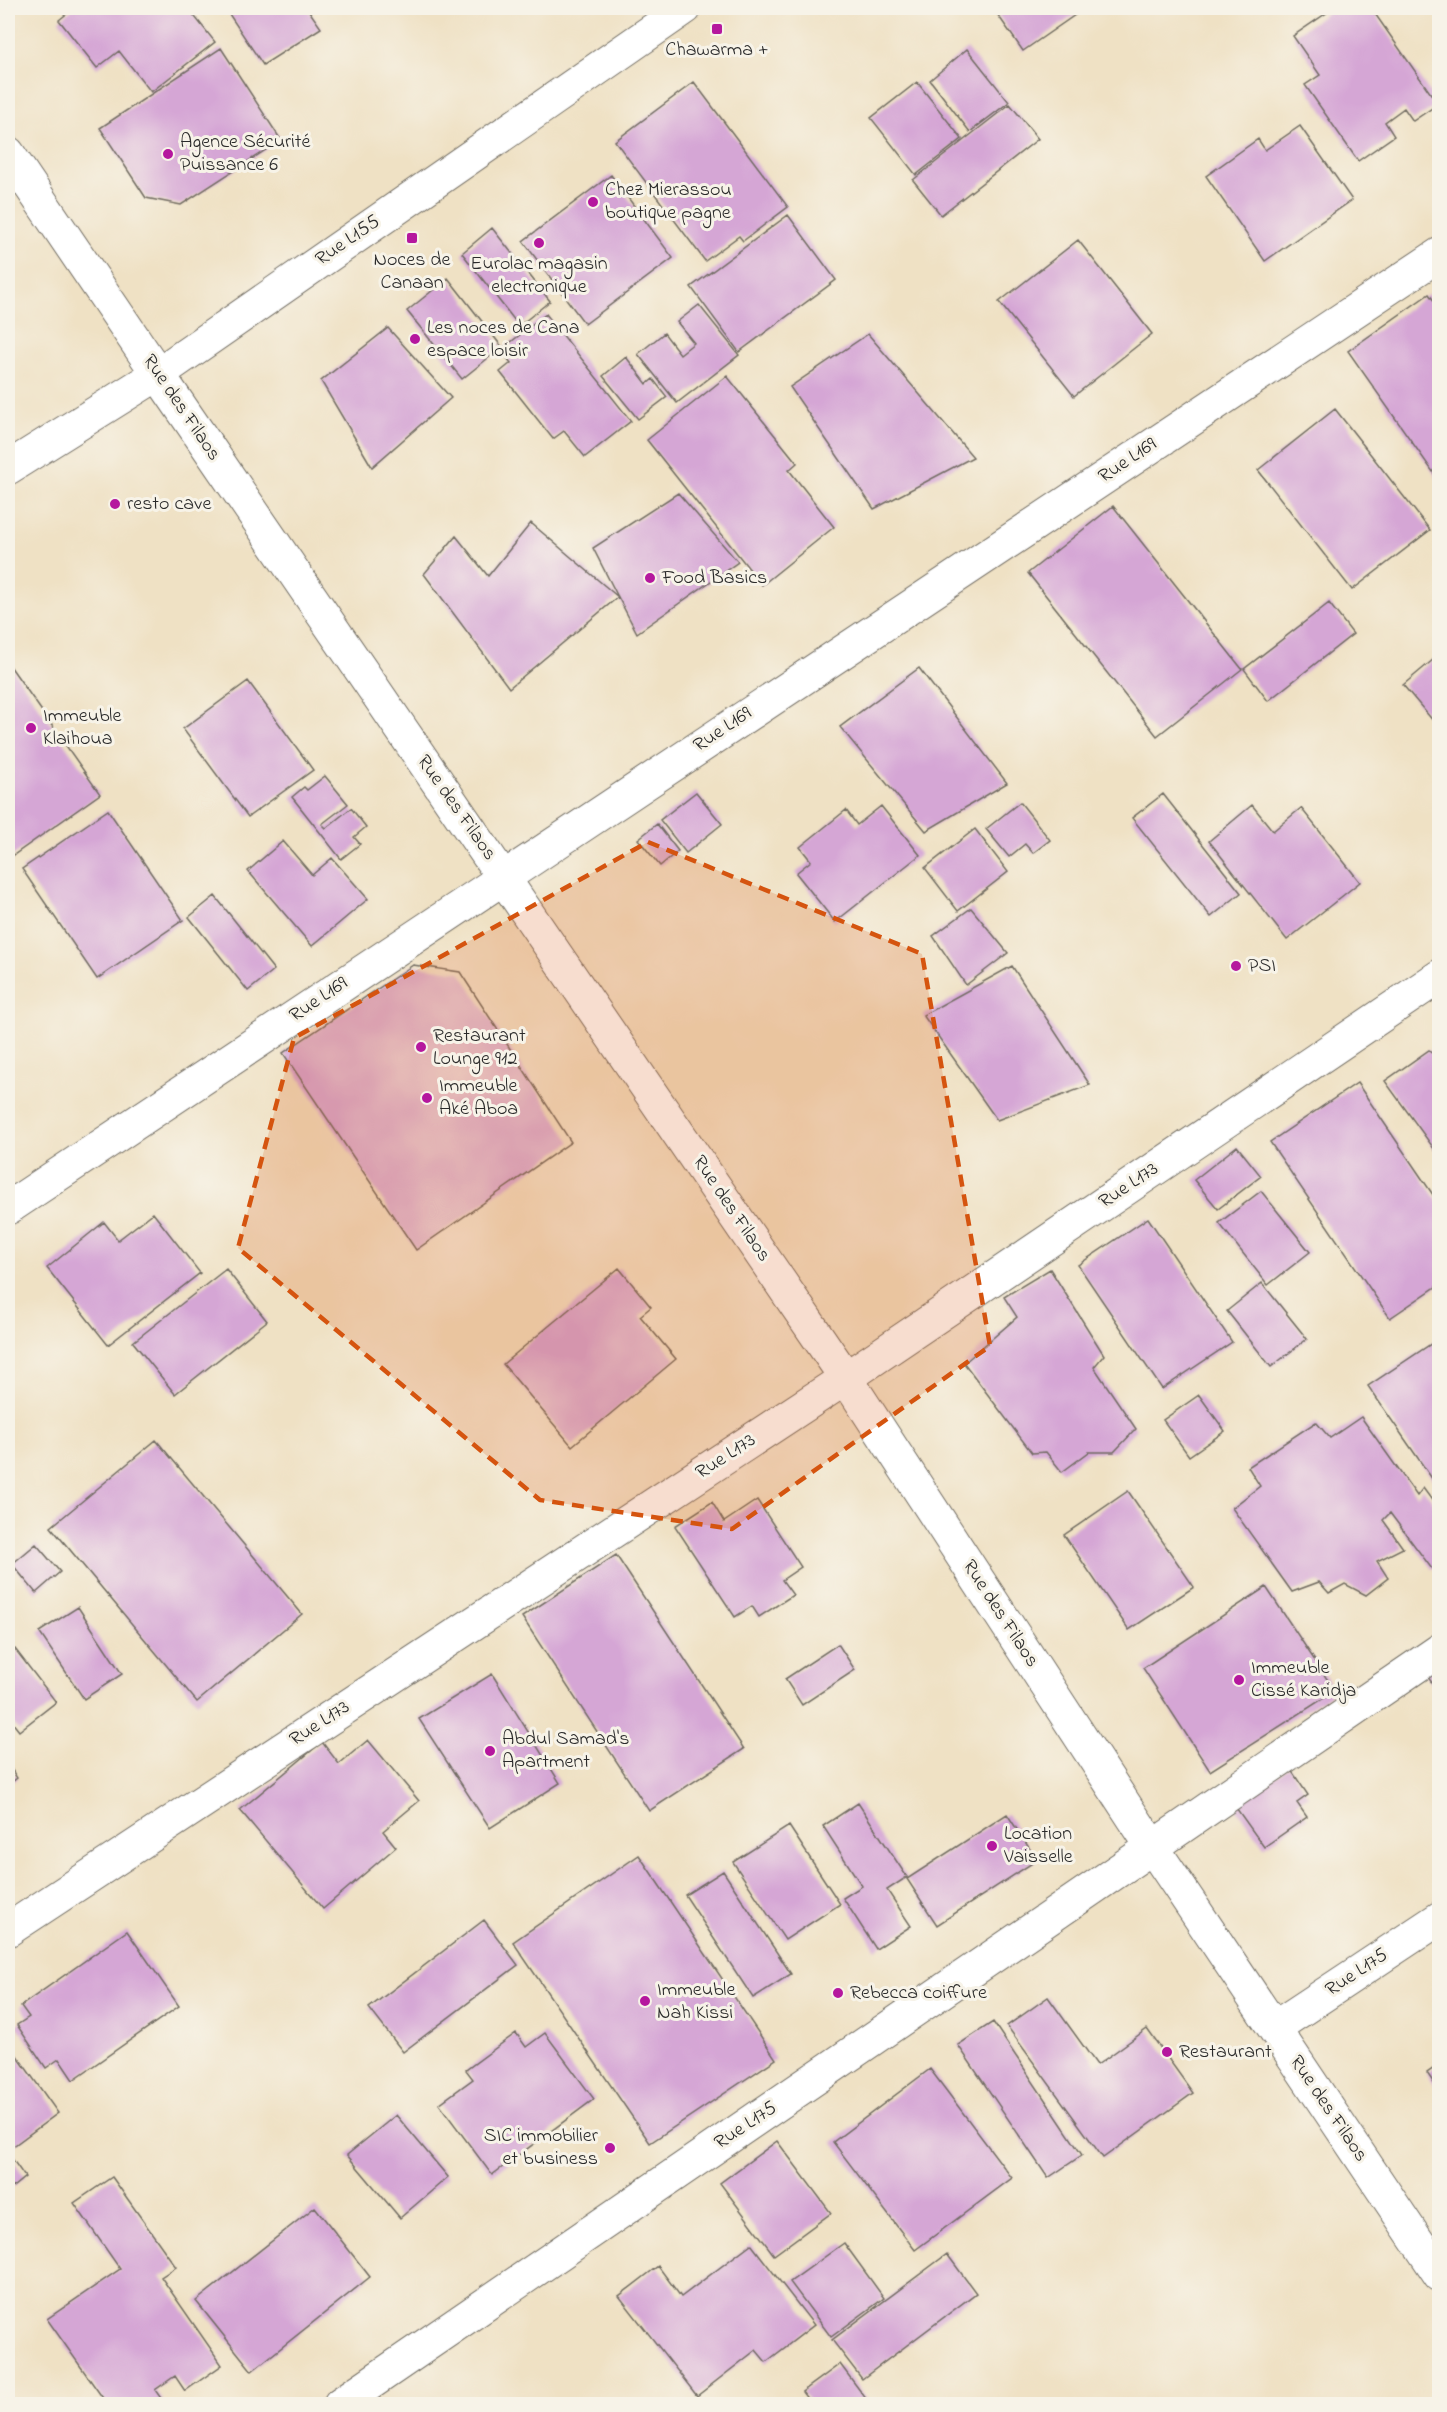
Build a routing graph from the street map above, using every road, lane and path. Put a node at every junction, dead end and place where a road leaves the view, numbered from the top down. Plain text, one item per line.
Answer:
1 (685, 8) edge
2 (8, 153) edge
3 (1440, 254) edge
4 (158, 374) junction
5 (8, 468) edge
6 (503, 876) junction
7 (1440, 976) edge
8 (8, 1208) edge
9 (846, 1378) junction
10 (1440, 1650) edge
11 (1153, 1848) junction
12 (1440, 1918) edge
13 (8, 1930) edge
14 (1274, 2028) junction
15 (1440, 2275) edge
16 (340, 2404) edge

1 - 4 street, Rue L155
2 - 4 street, Rue des Filaos
3 - 6 street, Rue L169
4 - 5 street, Rue L155
4 - 6 street, Rue des Filaos
6 - 8 street, Rue L169
6 - 9 street, Rue des Filaos
7 - 9 street, Rue L173
9 - 11 street, Rue des Filaos
9 - 13 street, Rue L173
10 - 11 street, Rue L175
11 - 14 street, Rue des Filaos
11 - 16 street, Rue L175
12 - 14 street, Rue L175
14 - 15 street, Rue des Filaos

